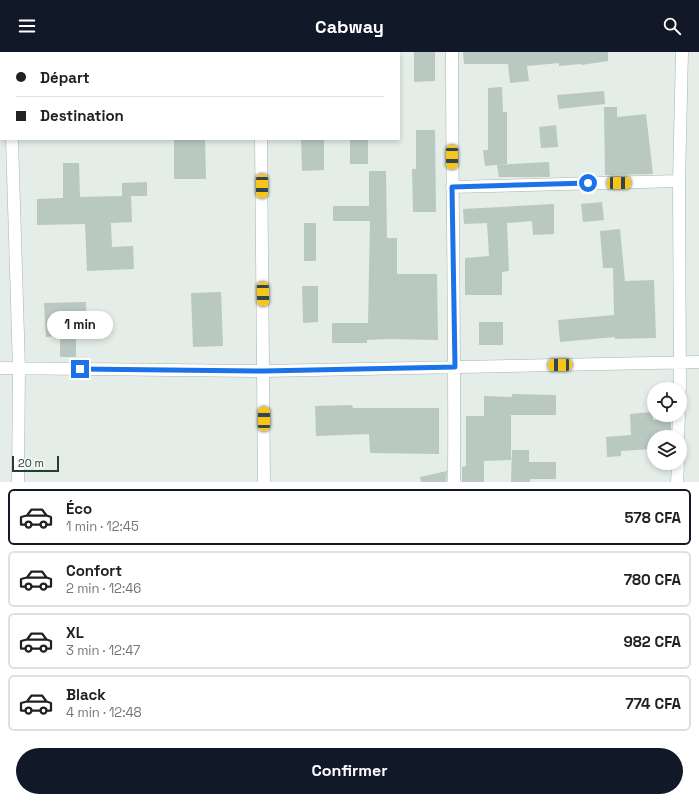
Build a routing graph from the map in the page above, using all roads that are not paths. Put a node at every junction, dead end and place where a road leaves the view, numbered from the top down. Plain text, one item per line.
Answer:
1 (452, 52) edge
2 (682, 52) edge
3 (12, 140) edge
4 (261, 140) edge
5 (679, 181) junction
6 (452, 187) junction
7 (680, 362) junction
8 (699, 362) edge
9 (455, 367) junction
10 (0, 368) edge
11 (19, 368) junction
12 (264, 371) junction
13 (680, 382) edge
14 (678, 470) edge
15 (18, 482) edge
16 (264, 482) edge
17 (454, 482) edge
18 (677, 482) edge

1 - 6 street
2 - 5 street
3 - 11 street
4 - 12 street
5 - 6 street
5 - 7 street
6 - 9 street
7 - 8 street
7 - 9 street
7 - 13 street
9 - 12 street
9 - 17 street
10 - 11 street
11 - 12 street
11 - 15 street
12 - 16 street
14 - 18 street

